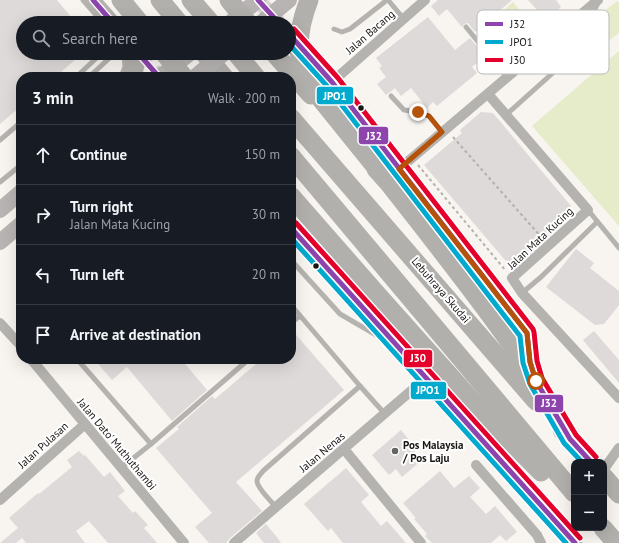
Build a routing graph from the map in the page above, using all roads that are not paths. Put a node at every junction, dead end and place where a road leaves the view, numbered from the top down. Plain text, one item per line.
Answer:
1 (83, 0) edge
2 (93, 0) edge
3 (121, 0) edge
4 (160, 0) edge
5 (191, 0) edge
6 (229, 0) edge
7 (258, 0) edge
8 (288, 0) edge
9 (309, 0) edge
10 (388, 0) edge
11 (425, 0) edge
12 (599, 0) edge
13 (587, 10) edge
14 (594, 10) edge
15 (97, 16) edge
16 (107, 16) edge
17 (128, 16) edge
18 (134, 16) edge
19 (173, 16) edge
20 (205, 16) edge
21 (237, 16) edge
22 (243, 16) edge
23 (269, 16) edge
24 (404, 19) junction
25 (466, 27) dead end
26 (334, 29) dead end
27 (477, 40) edge
28 (310, 58) dead end
29 (94, 60) edge
30 (107, 60) edge
31 (124, 60) edge
32 (135, 60) edge
33 (181, 60) edge
34 (210, 60) edge
35 (216, 60) edge
36 (242, 60) edge
37 (281, 60) edge
38 (170, 68) edge
39 (81, 72) edge
40 (94, 72) edge
41 (123, 72) edge
42 (133, 72) edge
43 (201, 72) edge
44 (220, 72) edge
45 (252, 72) edge
46 (293, 72) edge
47 (505, 74) edge
48 (511, 74) edge
49 (552, 74) edge
50 (296, 76) edge
51 (507, 77) junction
52 (332, 82) junction
53 (488, 94) junction
54 (391, 96) dead end
55 (506, 115) junction
56 (296, 124) edge
57 (16, 126) edge
58 (444, 131) junction
59 (0, 140) edge
60 (296, 162) edge
61 (16, 169) edge
62 (393, 175) junction
63 (0, 182) edge
64 (16, 196) edge
65 (296, 202) edge
66 (0, 210) edge
67 (588, 210) junction
68 (598, 222) junction
69 (16, 228) edge
70 (296, 234) edge
71 (0, 242) edge
72 (619, 248) edge
73 (296, 266) edge
74 (522, 293) junction
75 (296, 311) edge
76 (300, 316) junction
77 (296, 319) edge
78 (0, 323) edge
79 (16, 341) edge
80 (400, 349) junction
81 (35, 364) edge
82 (81, 364) edge
83 (243, 364) edge
84 (426, 378) junction
85 (536, 381) junction
86 (360, 386) junction
87 (619, 398) edge
88 (385, 414) junction
89 (84, 424) junction
90 (570, 439) junction
91 (151, 444) junction
92 (619, 448) edge
93 (344, 449) junction
94 (588, 459) edge
95 (476, 465) dead end
96 (607, 465) edge
97 (121, 468) junction
98 (607, 480) edge
99 (571, 489) edge
100 (619, 494) edge
101 (0, 500) edge
102 (571, 502) edge
103 (276, 507) junction
104 (184, 543) edge
105 (234, 543) edge
106 (421, 543) edge
107 (541, 543) edge
108 (576, 543) edge

1 - 15 lane
2 - 16 street
3 - 17 highway
3 - 18 highway
4 - 19 highway
5 - 20 highway
6 - 21 highway
7 - 22 main road
8 - 23 main road, bridge
9 - 62 highway, bridge
10 - 24 lane
10 - 26 lane
11 - 24 street, Jalan Bacang
12 - 13 street
12 - 14 lane
24 - 52 street, Jalan Bacang
25 - 27 lane
28 - 52 street
29 - 39 lane
30 - 40 lane
31 - 41 lane
32 - 42 highway
33 - 38 main road
34 - 44 highway
35 - 43 main road, bridge
36 - 45 highway
37 - 46 highway, bridge
47 - 51 lane
48 - 51 street
49 - 55 lane
50 - 62 highway, bridge
51 - 53 street
52 - 62 street
53 - 55 street, Jalan Mata Kucing
53 - 58 street
54 - 58 lane
55 - 67 street, Jalan Mata Kucing
56 - 90 highway, Lebuhraya Skudai
57 - 59 lane
58 - 62 street
60 - 99 highway
61 - 63 lane
62 - 85 highway
62 - 85 street
64 - 66 main road
65 - 102 highway
67 - 68 lane
67 - 74 street, Jalan Mata Kucing
68 - 72 lane
68 - 74 lane
69 - 71 main road
70 - 80 street
73 - 80 lane
74 - 87 street, Jalan Mata Kucing
75 - 76 lane
76 - 77 lane
76 - 86 lane
78 - 79 street
80 - 84 street
81 - 89 street, Jalan Dato' Muthuthambi
82 - 91 lane
83 - 91 lane
84 - 88 street, Jalan Nenas
84 - 108 street
85 - 90 highway
86 - 88 lane
86 - 103 lane
88 - 93 street, Jalan Nenas
89 - 97 street, Jalan Dato' Muthuthambi
89 - 101 street, Jalan Pulasan
90 - 94 highway, Lebuhraya Skudai
91 - 97 lane
92 - 96 street
93 - 103 street, Jalan Nenas
93 - 106 street
95 - 107 street
97 - 104 street, Jalan Dato' Muthuthambi
98 - 100 highway
103 - 105 street, Jalan Nenas

